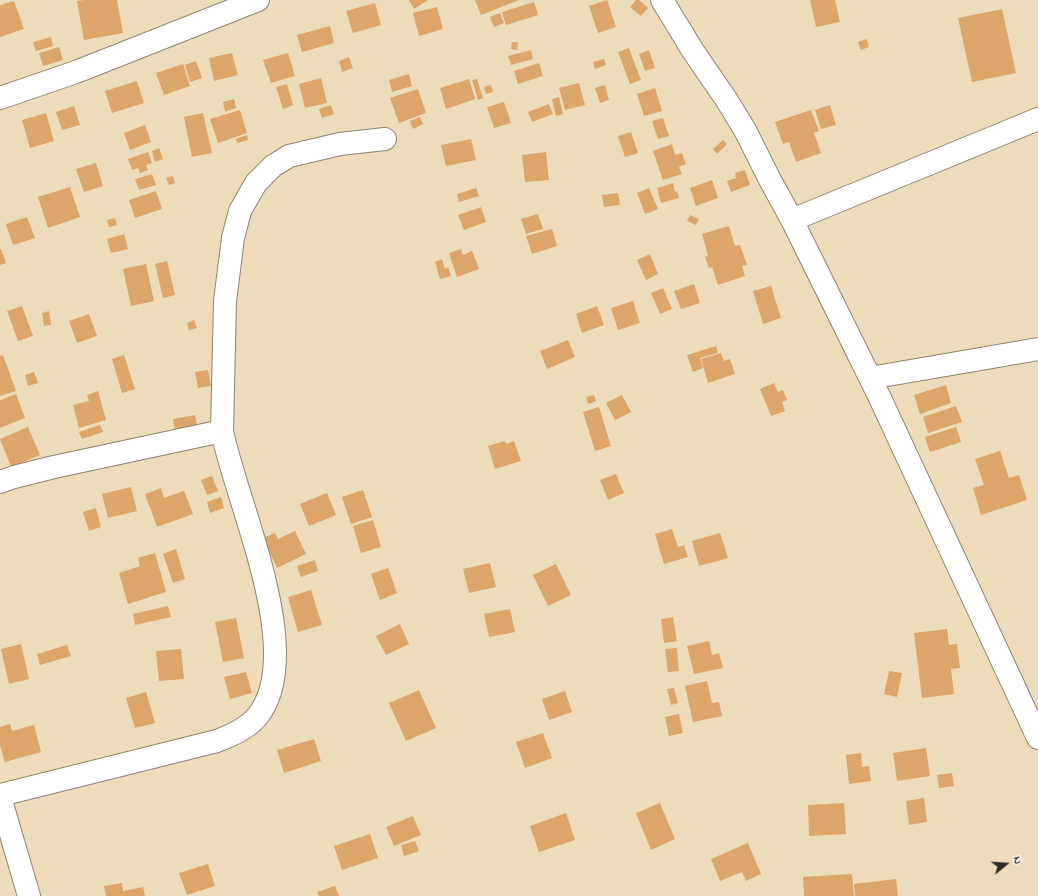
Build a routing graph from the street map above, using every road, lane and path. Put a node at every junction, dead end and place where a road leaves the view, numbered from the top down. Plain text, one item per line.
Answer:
1 (258, 0) edge
2 (662, 0) edge
3 (0, 98) edge
4 (1038, 119) edge
5 (385, 139) dead end
6 (792, 220) junction
7 (1038, 349) edge
8 (870, 378) junction
9 (222, 431) junction
10 (0, 482) edge
11 (1038, 738) edge
12 (0, 796) edge
13 (29, 896) edge

1 - 3 street
2 - 6 street
4 - 6 street
5 - 9 street
6 - 8 street
7 - 8 street
8 - 11 street
9 - 10 street
9 - 12 street
12 - 13 street

